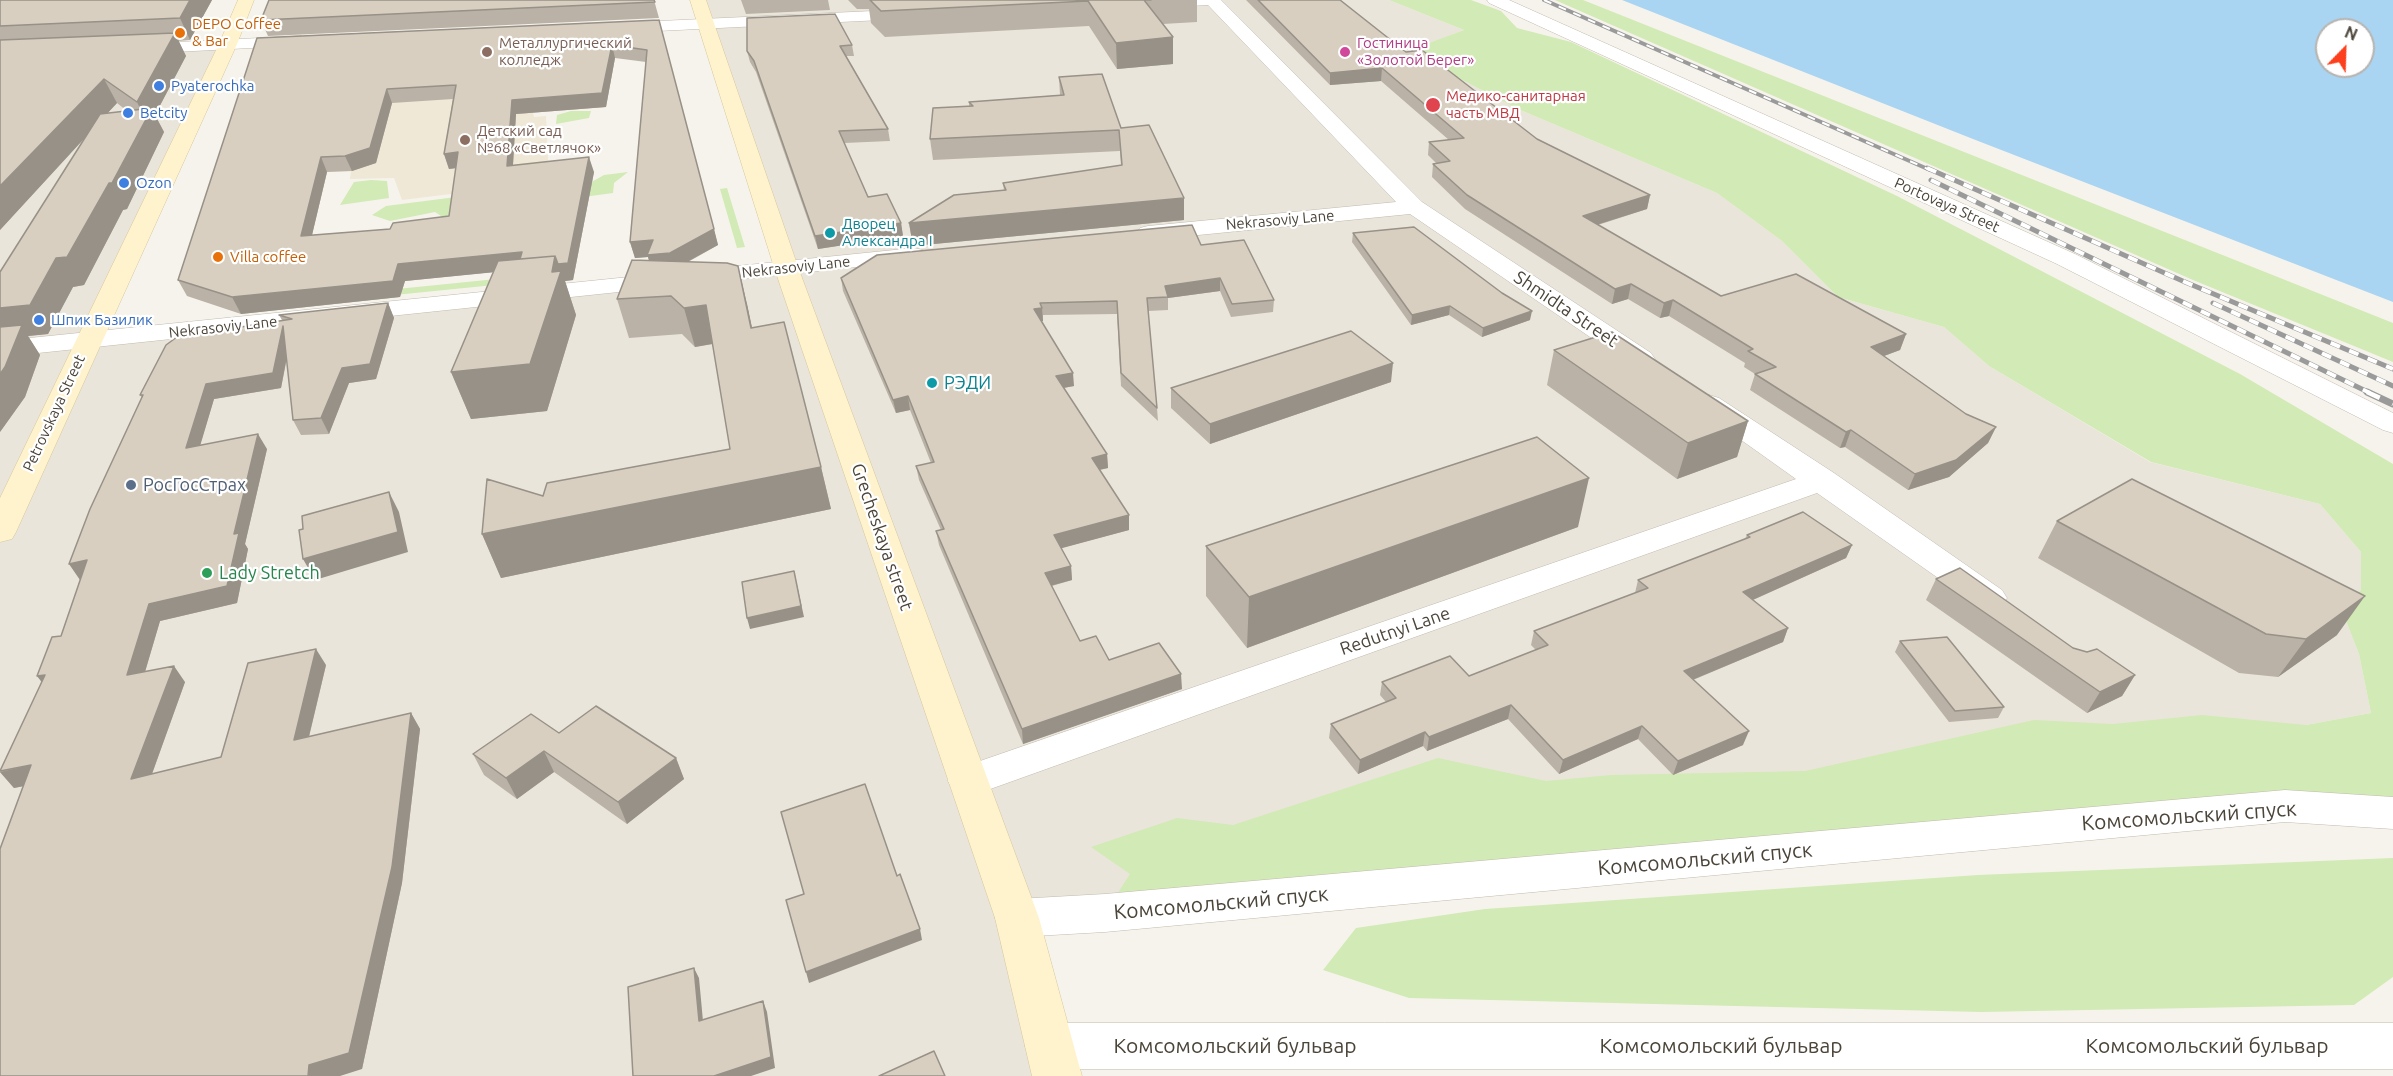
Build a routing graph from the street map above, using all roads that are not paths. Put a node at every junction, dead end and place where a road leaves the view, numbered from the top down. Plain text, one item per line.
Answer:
1 (246, 0) edge
2 (1210, 0) edge
3 (1495, 0) edge
4 (1136, 3) edge
5 (702, 12) edge
6 (933, 13) edge
7 (600, 28) edge
8 (319, 40) edge
9 (228, 45) junction
10 (114, 51) edge
11 (1414, 207) junction
12 (1129, 234) edge
13 (940, 253) edge
14 (786, 267) junction
15 (87, 341) junction
16 (0, 349) edge
17 (2393, 424) edge
18 (1823, 480) junction
19 (0, 532) edge
20 (2007, 610) edge
21 (968, 781) junction
22 (2393, 813) edge
23 (1017, 918) junction
24 (2393, 1046) edge
25 (1053, 1061) edge

1 - 9 main road, Petrovskaya Street
2 - 4 street
2 - 11 street, Shmidta Street
3 - 17 street, Portovaya Street
5 - 6 street
5 - 7 street
5 - 14 main road, Grecheskaya street
8 - 9 street
9 - 10 street
9 - 15 main road, Petrovskaya Street
11 - 12 street, Nekrasoviy Lane
11 - 18 street, Shmidta Street
13 - 14 street, Nekrasoviy Lane
14 - 15 street, Nekrasoviy Lane
14 - 21 main road, Grecheskaya street
15 - 16 street, Nekrasoviy Lane
15 - 19 main road, Petrovskaya Street
18 - 20 street, Shmidta Street
18 - 21 street, Redutnyi Lane
21 - 23 main road, Grecheskaya street
22 - 23 street, Комсомольский спуск
23 - 25 main road, Grecheskaya street
24 - 25 street, Комсомольский бульвар

